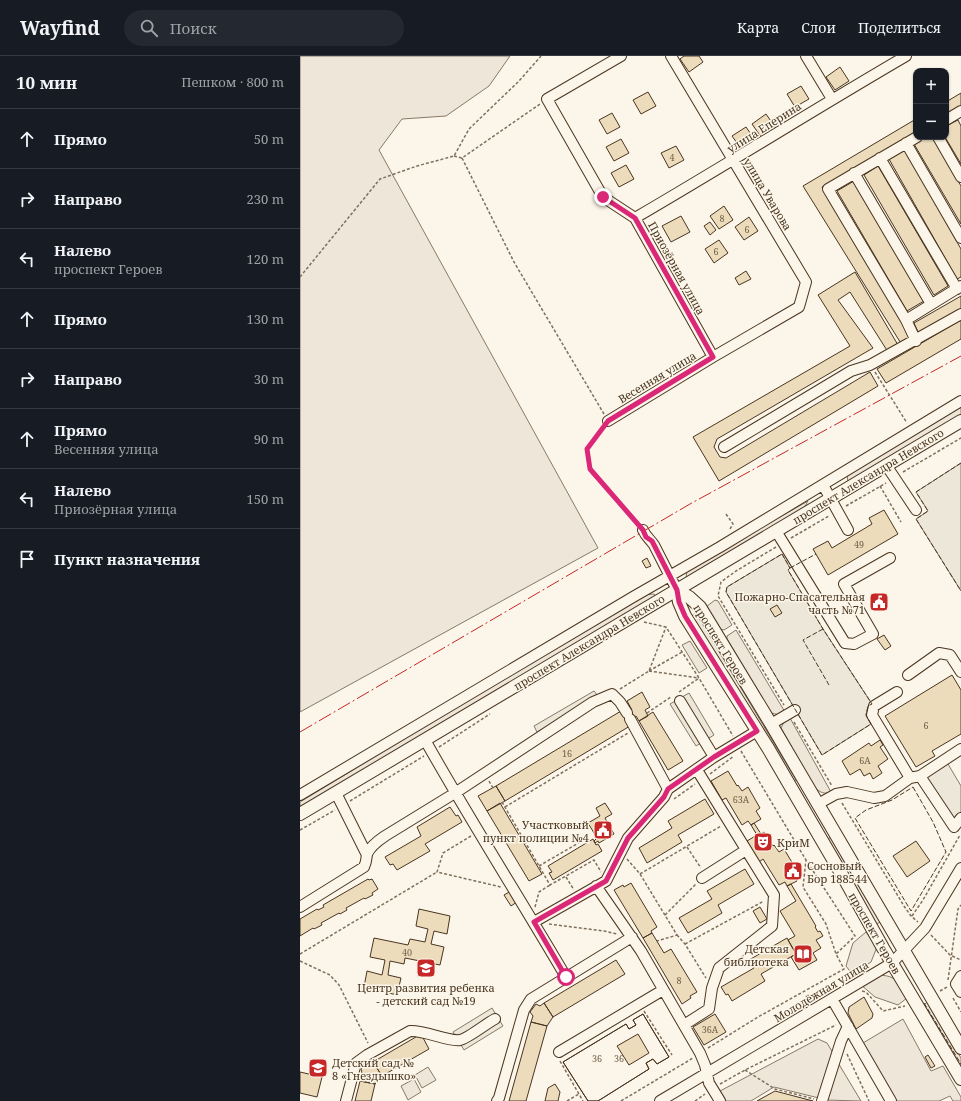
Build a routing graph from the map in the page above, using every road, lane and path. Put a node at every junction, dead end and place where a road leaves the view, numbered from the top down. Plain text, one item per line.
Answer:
1 (541, 56) edge
2 (621, 56) edge
3 (671, 56) edge
4 (806, 56) edge
5 (906, 56) edge
6 (547, 99) junction
7 (832, 99) junction
8 (960, 114) edge
9 (949, 119) edge
10 (913, 139) edge
11 (940, 140) edge
12 (906, 143) junction
13 (454, 156) junction
14 (462, 158) junction
15 (880, 158) junction
16 (734, 160) junction
17 (854, 174) junction
18 (961, 177) edge
19 (635, 218) junction
20 (961, 238) edge
21 (300, 277) edge
22 (806, 282) joint
23 (959, 288) edge
24 (930, 304) junction
25 (961, 314) edge
26 (906, 320) junction
27 (916, 341) junction
28 (713, 357) junction
29 (870, 365) junction
30 (961, 401) edge
31 (608, 421) junction
32 (906, 421) dead end
33 (961, 421) edge
34 (724, 447) dead end
35 (886, 465) junction
36 (822, 485) junction
37 (880, 486) dead end
38 (830, 498) junction
39 (916, 510) dead end
40 (726, 514) dead end
41 (901, 522) dead end
42 (733, 524) dead end
43 (643, 530) joint
44 (848, 530) dead end
45 (776, 531) junction
46 (890, 558) dead end
47 (670, 577) junction
48 (677, 590) junction
49 (718, 596) dead end
50 (644, 622) dead end
51 (666, 627) junction
52 (682, 652) junction
53 (649, 671) junction
54 (961, 672) edge
55 (908, 675) dead end
56 (699, 678) junction
57 (897, 692) dead end
58 (612, 694) junction
59 (680, 701) dead end
60 (653, 709) dead end
61 (792, 712) junction
62 (492, 713) dead end
63 (647, 713) dead end
64 (770, 724) junction
65 (634, 729) junction
66 (757, 731) junction
67 (425, 740) junction
68 (737, 743) junction
69 (961, 749) edge
70 (431, 752) junction
71 (736, 755) dead end
72 (714, 757) junction
73 (697, 770) junction
74 (915, 777) junction
75 (702, 780) junction
76 (668, 789) junction
77 (336, 793) junction
78 (454, 793) junction
79 (836, 794) junction
80 (300, 795) edge
81 (502, 802) dead end
82 (668, 803) dead end
83 (818, 804) junction
84 (342, 805) junction
85 (504, 807) junction
86 (300, 814) edge
87 (961, 818) edge
88 (720, 827) dead end
89 (300, 830) edge
90 (478, 831) junction
91 (961, 833) edge
92 (587, 838) dead end
93 (687, 847) junction
94 (746, 850) junction
95 (367, 855) junction
96 (624, 856) dead end
97 (806, 860) junction
98 (539, 866) junction
99 (961, 868) edge
100 (437, 872) junction
101 (640, 874) junction
102 (566, 877) junction
103 (704, 877) junction
104 (606, 881) junction
105 (510, 882) junction
106 (550, 885) junction
107 (596, 886) junction
108 (578, 897) junction
109 (765, 900) dead end
110 (961, 904) edge
111 (300, 906) edge
112 (904, 906) dead end
113 (535, 907) dead end
114 (665, 915) junction
115 (911, 916) dead end
116 (539, 922) junction
117 (677, 935) junction
118 (627, 936) junction
119 (657, 941) dead end
120 (685, 944) junction
121 (904, 950) junction
122 (300, 954) edge
123 (836, 954) junction
124 (950, 955) junction
125 (961, 960) edge
126 (300, 961) edge
127 (892, 963) junction
128 (961, 976) edge
129 (566, 977) junction
130 (708, 981) dead end
131 (947, 987) dead end
132 (663, 990) junction
133 (857, 990) dead end
134 (961, 992) edge
135 (950, 993) dead end
136 (832, 999) junction
137 (640, 1003) junction
138 (916, 1004) junction
139 (961, 1012) edge
140 (495, 1019) dead end
141 (846, 1023) junction
142 (684, 1024) junction
143 (841, 1042) junction
144 (961, 1048) edge
145 (373, 1052) junction
146 (559, 1052) joint
147 (700, 1053) junction
148 (672, 1055) dead end
149 (745, 1070) junction
150 (706, 1073) junction
151 (961, 1079) edge
152 (712, 1088) junction
153 (578, 1094) junction
154 (817, 1100) edge
155 (346, 1101) edge
156 (497, 1101) edge
157 (567, 1101) edge
158 (583, 1101) edge
159 (621, 1101) edge
160 (660, 1101) edge
161 (695, 1101) edge
162 (720, 1101) edge
163 (869, 1101) edge
164 (891, 1101) edge

1 - 13 path
2 - 6 street
3 - 16 street, улица Уварова
4 - 7 street
5 - 7 street, улица Еперина
6 - 14 path
6 - 19 street, Приозёрная улица
7 - 16 street, улица Еперина
8 - 9 street
10 - 12 street
11 - 18 street
12 - 15 street
12 - 20 street
13 - 14 path
13 - 21 path
14 - 31 path
15 - 17 street
15 - 23 street
16 - 19 street, улица Еперина
16 - 22 street, улица Уварова
17 - 24 street
17 - 26 street
19 - 28 street, Приозёрная улица
22 - 28 street, Весенняя улица
23 - 24 street
24 - 26 street
25 - 27 street
26 - 27 street
27 - 29 street
28 - 31 street, Весенняя улица
29 - 32 path
29 - 34 street
30 - 36 street
31 - 43 path
33 - 35 main road, проспект Александра Невского
35 - 38 main road, проспект Александра Невского
35 - 39 street
36 - 38 street
36 - 47 street
37 - 41 path
38 - 44 street
38 - 45 main road, проспект Александра Невского
40 - 42 path
43 - 47 street
45 - 46 street
45 - 48 main road, проспект Александра Невского
47 - 48 street
47 - 80 street
48 - 64 main road, проспект Героев
48 - 66 main road, проспект Героев
48 - 67 main road, проспект Александра Невского
49 - 61 path
50 - 51 path
51 - 52 path
51 - 53 path
52 - 53 path
52 - 56 path
53 - 56 path
53 - 58 path
54 - 55 street
56 - 68 path
57 - 74 street
58 - 65 street
58 - 78 street
59 - 72 street
60 - 63 path
61 - 64 street
61 - 79 path
62 - 70 path
64 - 83 main road, проспект Героев
65 - 76 street
65 - 85 path
66 - 68 street
66 - 127 main road, проспект Героев
67 - 70 street
67 - 77 main road, проспект Александра Невского
68 - 72 street
68 - 97 path
69 - 74 street
70 - 78 street
70 - 84 path
71 - 75 path
72 - 73 street
73 - 75 street
73 - 76 street
74 - 79 street
74 - 87 street
75 - 82 path
75 - 94 street
76 - 104 street
77 - 84 street
77 - 86 main road, проспект Александра Невского
78 - 90 street
78 - 95 street
79 - 83 street
79 - 112 path
81 - 85 path
83 - 121 main road, проспект Героев
84 - 89 path
84 - 95 street
85 - 98 path
88 - 93 path
90 - 100 path
90 - 105 street
91 - 115 path
92 - 98 path
93 - 101 path
93 - 103 path
94 - 103 street
94 - 142 street
95 - 111 street
96 - 101 path
97 - 123 path
97 - 123 path
98 - 106 path
99 - 121 street, Молодёжная улица
100 - 105 path
100 - 122 path
101 - 114 path
102 - 104 path
102 - 106 path
102 - 108 path
103 - 114 path
104 - 107 street
105 - 116 street
106 - 113 path
107 - 108 street
107 - 118 street
108 - 116 street
109 - 120 path
110 - 124 path
114 - 117 path
116 - 118 path
116 - 129 street
117 - 119 path
117 - 120 path
118 - 129 street
118 - 132 street
120 - 130 path
121 - 127 street, Молодёжная улица
121 - 144 main road, проспект Героев
123 - 147 path
124 - 125 path
124 - 131 path
126 - 145 path
127 - 136 street, Молодёжная улица
127 - 138 main road, проспект Героев
128 - 134 street
129 - 156 street
132 - 137 street
132 - 142 street
133 - 138 path
135 - 139 path
136 - 141 street
136 - 150 street, Молодёжная улица
137 - 146 street
137 - 148 path
138 - 151 main road, проспект Героев
140 - 145 street
141 - 143 street
141 - 149 path
141 - 164 street
142 - 147 street
143 - 154 street
143 - 163 path
145 - 155 street
146 - 153 path
147 - 150 street
147 - 159 path
149 - 152 path
149 - 154 path
150 - 152 street
150 - 160 street, Молодёжная улица
152 - 161 path
152 - 162 street
153 - 157 path
153 - 158 path

